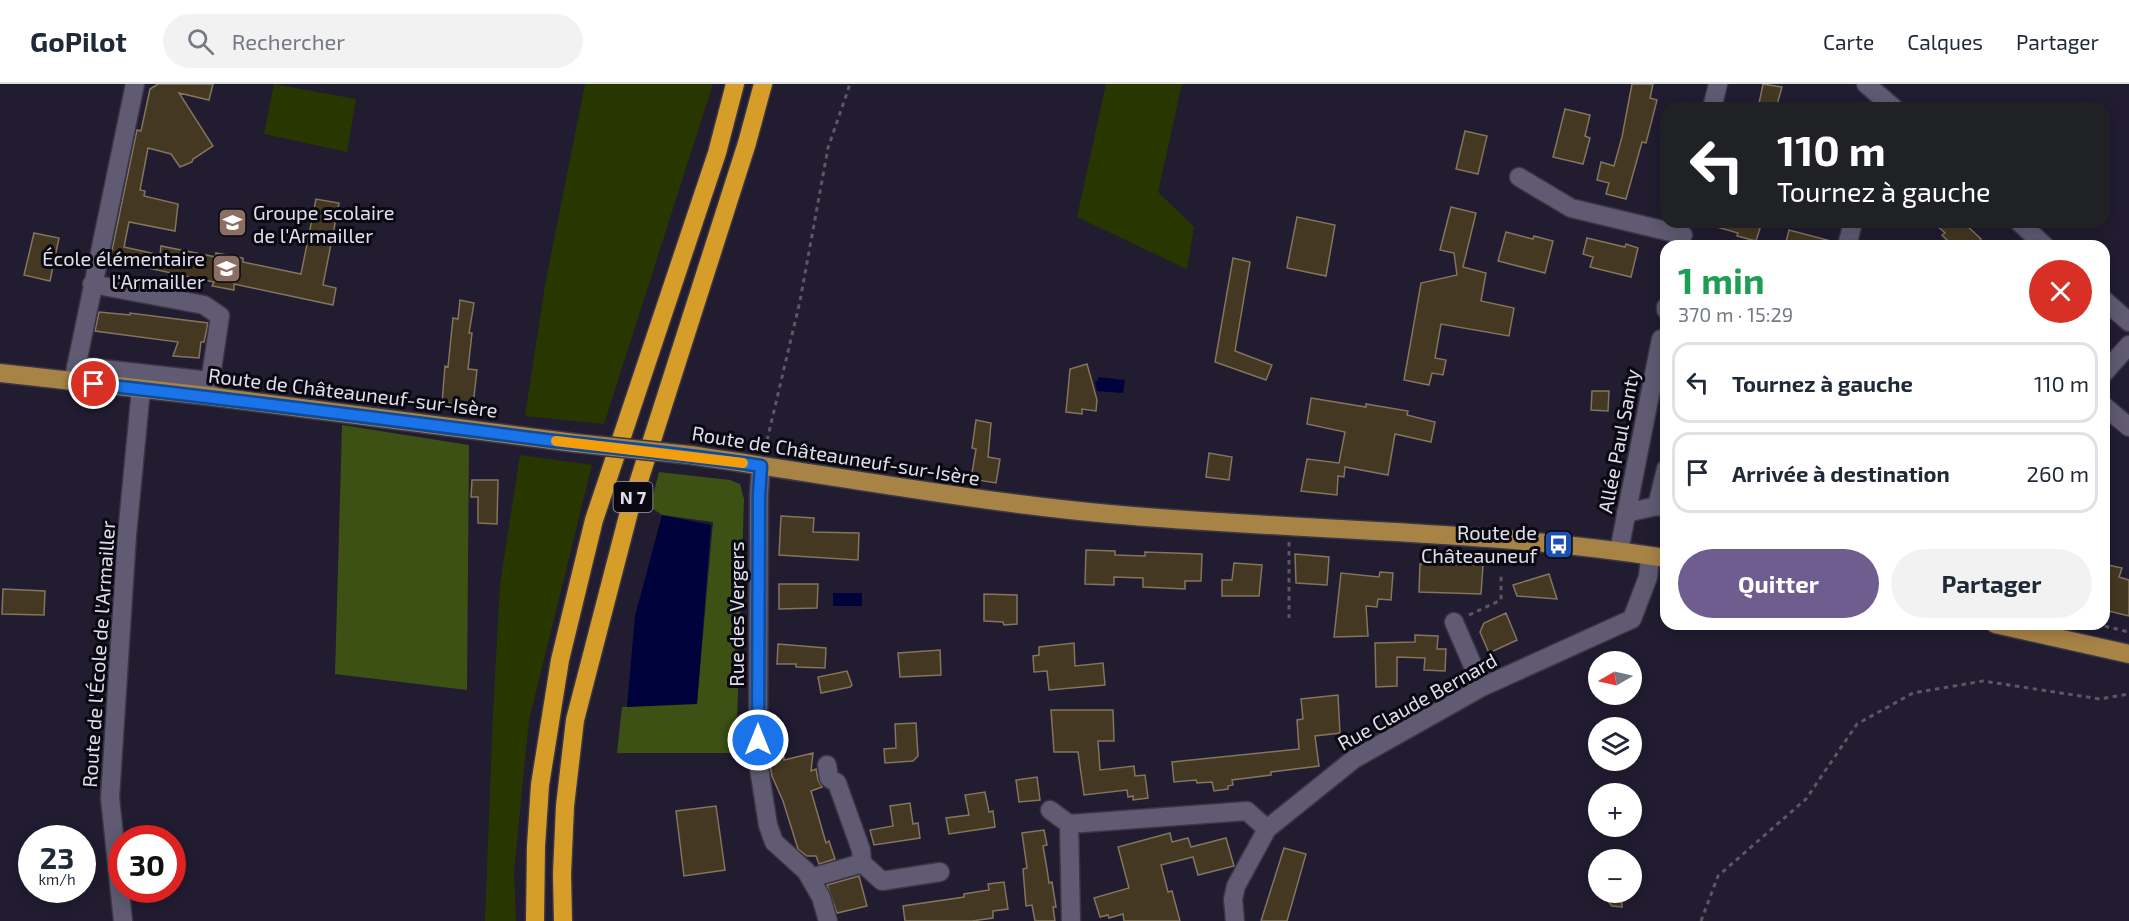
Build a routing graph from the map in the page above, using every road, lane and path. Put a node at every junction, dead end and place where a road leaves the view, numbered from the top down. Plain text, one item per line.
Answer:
1 (135, 84) edge
2 (735, 84) edge
3 (763, 84) edge
4 (850, 84) edge
5 (1718, 84) edge
6 (1866, 84) edge
7 (1714, 102) edge
8 (1887, 102) edge
9 (1519, 177) dead end
10 (2026, 228) edge
11 (1683, 234) edge
12 (2038, 240) edge
13 (92, 284) junction
14 (2110, 305) edge
15 (2129, 322) edge
16 (1660, 344) edge
17 (2129, 345) edge
18 (2110, 366) edge
19 (0, 373) edge
20 (74, 374) junction
21 (141, 389) junction
22 (209, 389) junction
23 (2110, 411) edge
24 (2129, 427) edge
25 (761, 466) junction
26 (1660, 507) edge
27 (1626, 513) junction
28 (1289, 525) junction
29 (1619, 551) junction
30 (1658, 557) edge
31 (1501, 573) dead end
32 (1289, 618) dead end
33 (1454, 622) joint
34 (2110, 627) edge
35 (2022, 630) edge
36 (2129, 632) edge
37 (2129, 654) edge
38 (1482, 687) junction
39 (2129, 694) edge
40 (827, 765) dead end
41 (1050, 810) dead end
42 (1070, 824) junction
43 (1267, 829) junction
44 (862, 863) junction
45 (940, 872) dead end
46 (810, 878) junction
47 (123, 921) edge
48 (535, 921) edge
49 (563, 921) edge
50 (828, 921) edge
51 (1071, 921) edge
52 (1234, 921) edge
53 (1701, 921) edge

1 - 13 street
2 - 48 highway, N 7
3 - 49 highway, N 7
4 - 25 path
5 - 7 street
6 - 8 street
9 - 11 street
10 - 12 street
13 - 20 street
13 - 22 street
14 - 15 street
16 - 27 street, Allée Paul Santy
17 - 18 street
19 - 20 main road, Route de Châteauneuf-sur-Isère
20 - 21 main road, Route de Châteauneuf-sur-Isère
20 - 22 street
21 - 22 main road, Route de Châteauneuf-sur-Isère
21 - 47 street, Route de l'École de l'Armailler
22 - 25 main road, Route de Châteauneuf-sur-Isère, bridge
23 - 24 street
25 - 28 main road, Route de Châteauneuf-sur-Isère
25 - 46 street, Rue des Vergers
26 - 27 street
27 - 29 street, Allée Paul Santy
28 - 29 main road, Route de Châteauneuf-sur-Isère
28 - 32 path
29 - 30 main road, Route de Châteauneuf-sur-Isère
30 - 38 street, Rue Claude Bernard
31 - 33 path
33 - 38 street
34 - 36 path
35 - 37 main road
38 - 43 street, Rue Claude Bernard
39 - 53 path
40 - 44 street
41 - 42 street
42 - 43 street
42 - 51 street
43 - 52 street, Rue Claude Bernard
44 - 45 street
44 - 46 street
46 - 50 street, Rue des Vergers

